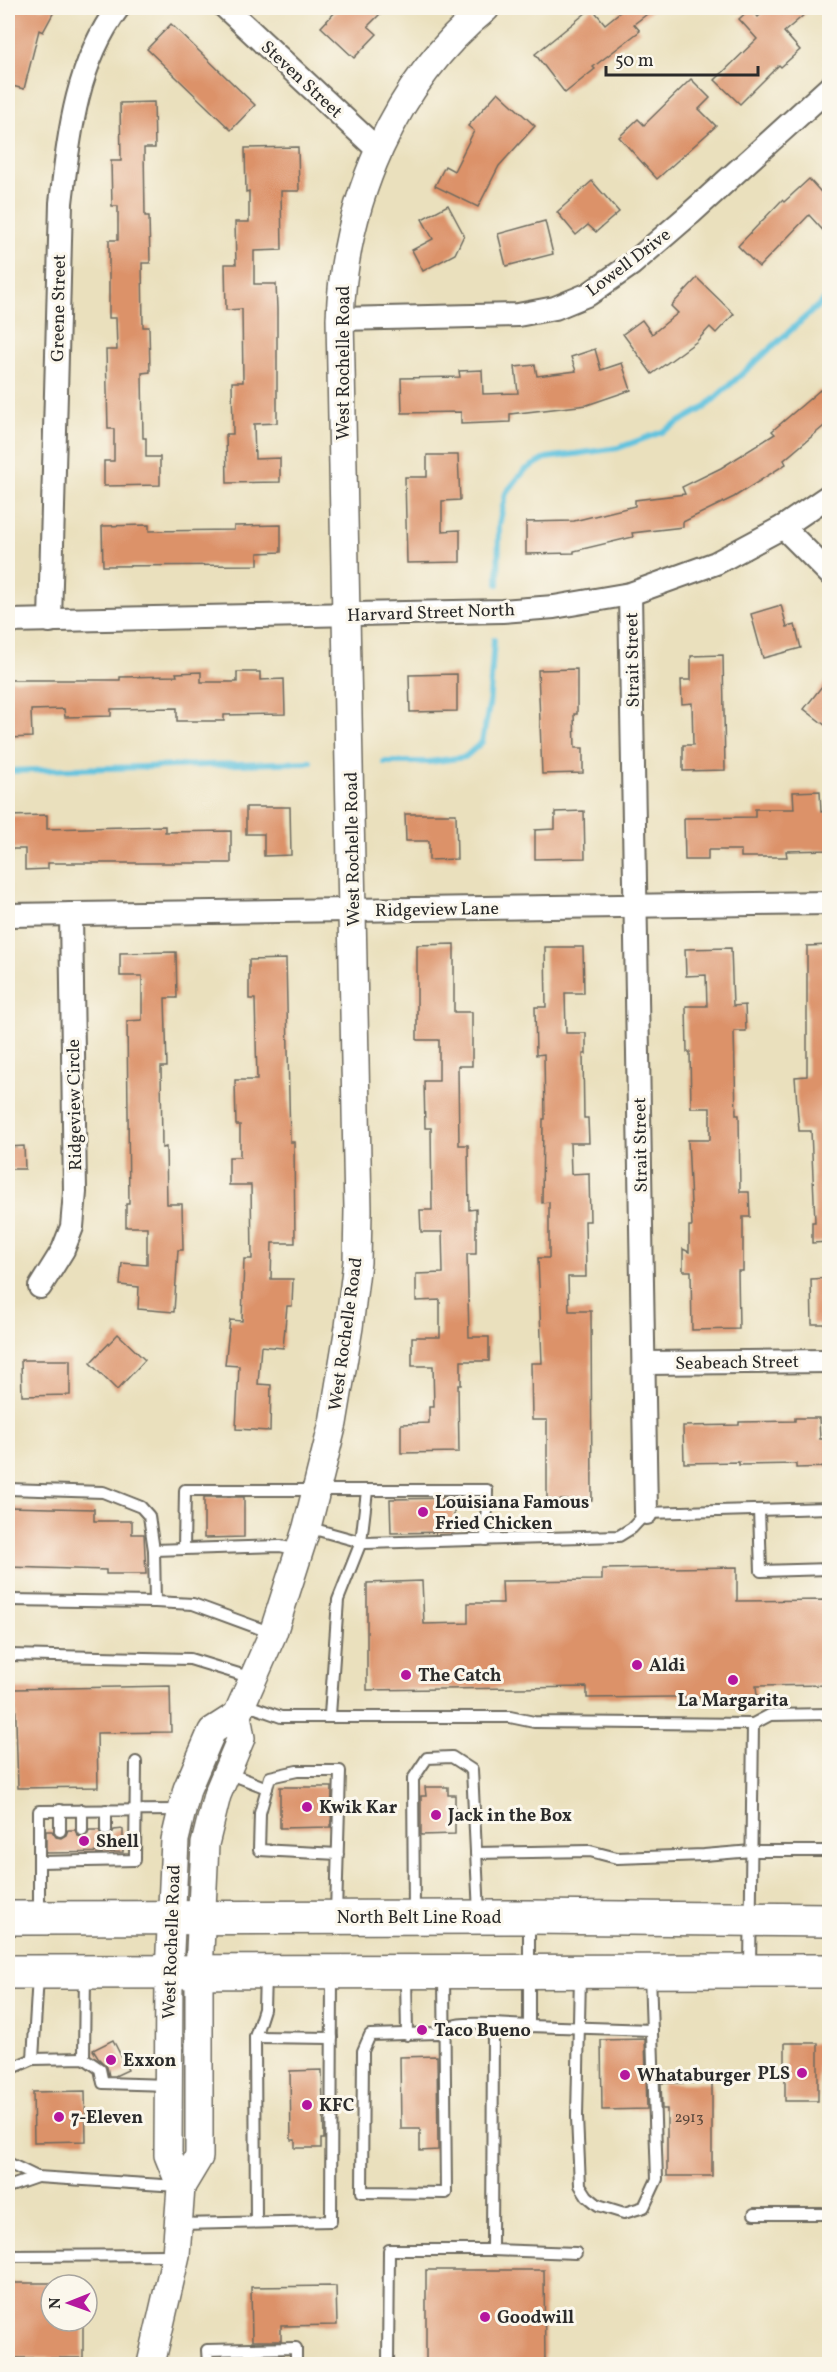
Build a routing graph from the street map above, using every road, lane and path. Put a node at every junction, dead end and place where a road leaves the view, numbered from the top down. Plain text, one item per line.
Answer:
1 (118, 8) edge
2 (226, 8) edge
3 (486, 8) edge
4 (830, 87) edge
5 (378, 150) junction
6 (340, 319) junction
7 (830, 495) edge
8 (783, 527) junction
9 (830, 574) edge
10 (630, 594) junction
11 (346, 614) junction
12 (8, 621) edge
13 (50, 621) junction
14 (830, 903) edge
15 (637, 907) junction
16 (353, 910) junction
17 (71, 914) junction
18 (8, 915) edge
19 (40, 1287) dead end
20 (830, 1361) edge
21 (644, 1363) junction
22 (8, 1489) edge
23 (316, 1491) junction
24 (367, 1491) junction
25 (830, 1508) edge
26 (759, 1510) junction
27 (646, 1513) junction
28 (304, 1538) junction
29 (486, 1540) junction
30 (361, 1542) junction
31 (184, 1549) junction
32 (154, 1550) junction
33 (830, 1569) edge
34 (8, 1600) edge
35 (155, 1602) junction
36 (273, 1633) junction
37 (8, 1655) edge
38 (252, 1678) junction
39 (239, 1709) junction
40 (830, 1714) edge
41 (330, 1715) junction
42 (753, 1724) junction
43 (136, 1762) dead end
44 (226, 1772) junction
45 (267, 1788) junction
46 (60, 1810) junction
47 (82, 1810) junction
48 (106, 1810) junction
49 (136, 1810) junction
50 (182, 1810) junction
51 (82, 1830) dead end
52 (106, 1830) dead end
53 (60, 1831) dead end
54 (752, 1851) junction
55 (830, 1851) edge
56 (476, 1853) junction
57 (338, 1854) junction
58 (39, 1862) junction
59 (336, 1917) junction
60 (414, 1917) junction
61 (479, 1917) junction
62 (529, 1917) junction
63 (23, 1918) edge
64 (187, 1918) junction
65 (751, 1918) junction
66 (830, 1920) edge
67 (650, 1971) junction
68 (750, 1971) junction
69 (830, 1971) edge
70 (23, 1972) edge
71 (85, 1972) junction
72 (184, 1972) junction
73 (266, 1972) junction
74 (332, 1972) junction
75 (406, 1972) junction
76 (444, 1972) junction
77 (528, 1972) junction
78 (580, 1972) junction
79 (493, 2024) junction
80 (529, 2026) junction
81 (579, 2026) junction
82 (444, 2029) junction
83 (652, 2030) junction
84 (407, 2035) junction
85 (255, 2037) junction
86 (332, 2038) junction
87 (84, 2058) junction
88 (33, 2059) junction
89 (8, 2070) edge
90 (169, 2085) junction
91 (8, 2163) edge
92 (37, 2177) junction
93 (8, 2187) edge
94 (182, 2187) junction
95 (754, 2214) dead end
96 (830, 2214) edge
97 (256, 2222) junction
98 (179, 2224) junction
99 (492, 2250) junction
100 (576, 2253) dead end
101 (176, 2255) junction
102 (8, 2256) edge
103 (151, 2364) edge
104 (208, 2364) edge
105 (296, 2364) edge
106 (388, 2364) edge

1 - 13 street, Greene Street
2 - 5 street, Steven Street
3 - 5 street, West Rochelle Road
4 - 6 street, Lowell Drive
5 - 6 street, West Rochelle Road
6 - 11 street, West Rochelle Road
7 - 8 street, Harvard Street North
8 - 9 street
8 - 10 street, Harvard Street North
10 - 11 street, Harvard Street North
10 - 15 street, Strait Street
11 - 13 street, Harvard Street North
11 - 16 street, West Rochelle Road
12 - 13 street, Harvard Street North
14 - 15 street, Ridgeview Lane
15 - 16 street, Ridgeview Lane
15 - 21 street, Strait Street
16 - 17 street, Ridgeview Lane
16 - 23 street, West Rochelle Road
17 - 18 street, Ridgeview Lane
17 - 19 street, Ridgeview Circle
20 - 21 street, Seabeach Street
21 - 27 street, Strait Street
22 - 32 lane
23 - 24 lane
23 - 28 street, West Rochelle Road
23 - 31 lane
24 - 29 lane
24 - 30 lane
25 - 26 lane
26 - 27 lane
26 - 33 lane
27 - 29 lane
28 - 30 lane
28 - 31 lane
28 - 36 street, West Rochelle Road
29 - 30 lane
30 - 41 lane
31 - 32 lane
32 - 35 lane
34 - 35 lane
35 - 36 lane
36 - 38 street, West Rochelle Road
37 - 38 lane
38 - 39 street, West Rochelle Road
39 - 41 lane
39 - 44 street, West Rochelle Road
39 - 50 street, West Rochelle Road
40 - 42 lane
41 - 42 lane
42 - 54 lane
43 - 49 lane
44 - 45 lane
44 - 64 street, West Rochelle Road
45 - 57 lane
45 - 57 lane
46 - 47 lane
46 - 53 lane
46 - 58 lane
47 - 48 lane
47 - 51 lane
48 - 49 lane
48 - 52 lane
49 - 50 lane
49 - 58 lane
50 - 64 street, West Rochelle Road
54 - 55 lane
54 - 56 lane
54 - 65 lane
56 - 60 lane
56 - 61 lane
57 - 59 lane
58 - 63 lane
59 - 60 main road, North Belt Line Road
59 - 64 main road, North Belt Line Road
60 - 61 main road, North Belt Line Road
61 - 62 main road, North Belt Line Road
62 - 65 main road, North Belt Line Road
62 - 77 lane
63 - 64 main road, North Belt Line Road
64 - 72 street, West Rochelle Road
65 - 66 main road, North Belt Line Road
65 - 68 lane
67 - 68 main road
67 - 78 main road
67 - 83 lane
68 - 69 main road
70 - 71 main road
70 - 88 lane
71 - 72 main road
71 - 87 lane
72 - 73 main road
72 - 90 street, West Rochelle Road
72 - 94 street, West Rochelle Road
73 - 74 main road
73 - 85 lane
74 - 75 main road
74 - 86 lane
75 - 76 main road
75 - 84 lane
76 - 77 main road
76 - 82 lane
77 - 78 main road
77 - 80 lane
78 - 81 lane
79 - 80 lane
79 - 82 lane
79 - 99 lane
80 - 81 lane
81 - 83 lane
81 - 83 lane
82 - 84 lane
82 - 84 lane
85 - 86 lane
85 - 97 lane
86 - 97 lane
87 - 88 lane
87 - 90 lane
88 - 89 lane
90 - 94 street, West Rochelle Road
91 - 92 lane
92 - 93 lane
92 - 94 lane
94 - 98 street, West Rochelle Road
95 - 96 lane
97 - 98 lane
98 - 101 street, West Rochelle Road
99 - 100 lane
99 - 106 lane
101 - 102 lane
101 - 103 street, West Rochelle Road
104 - 105 lane

